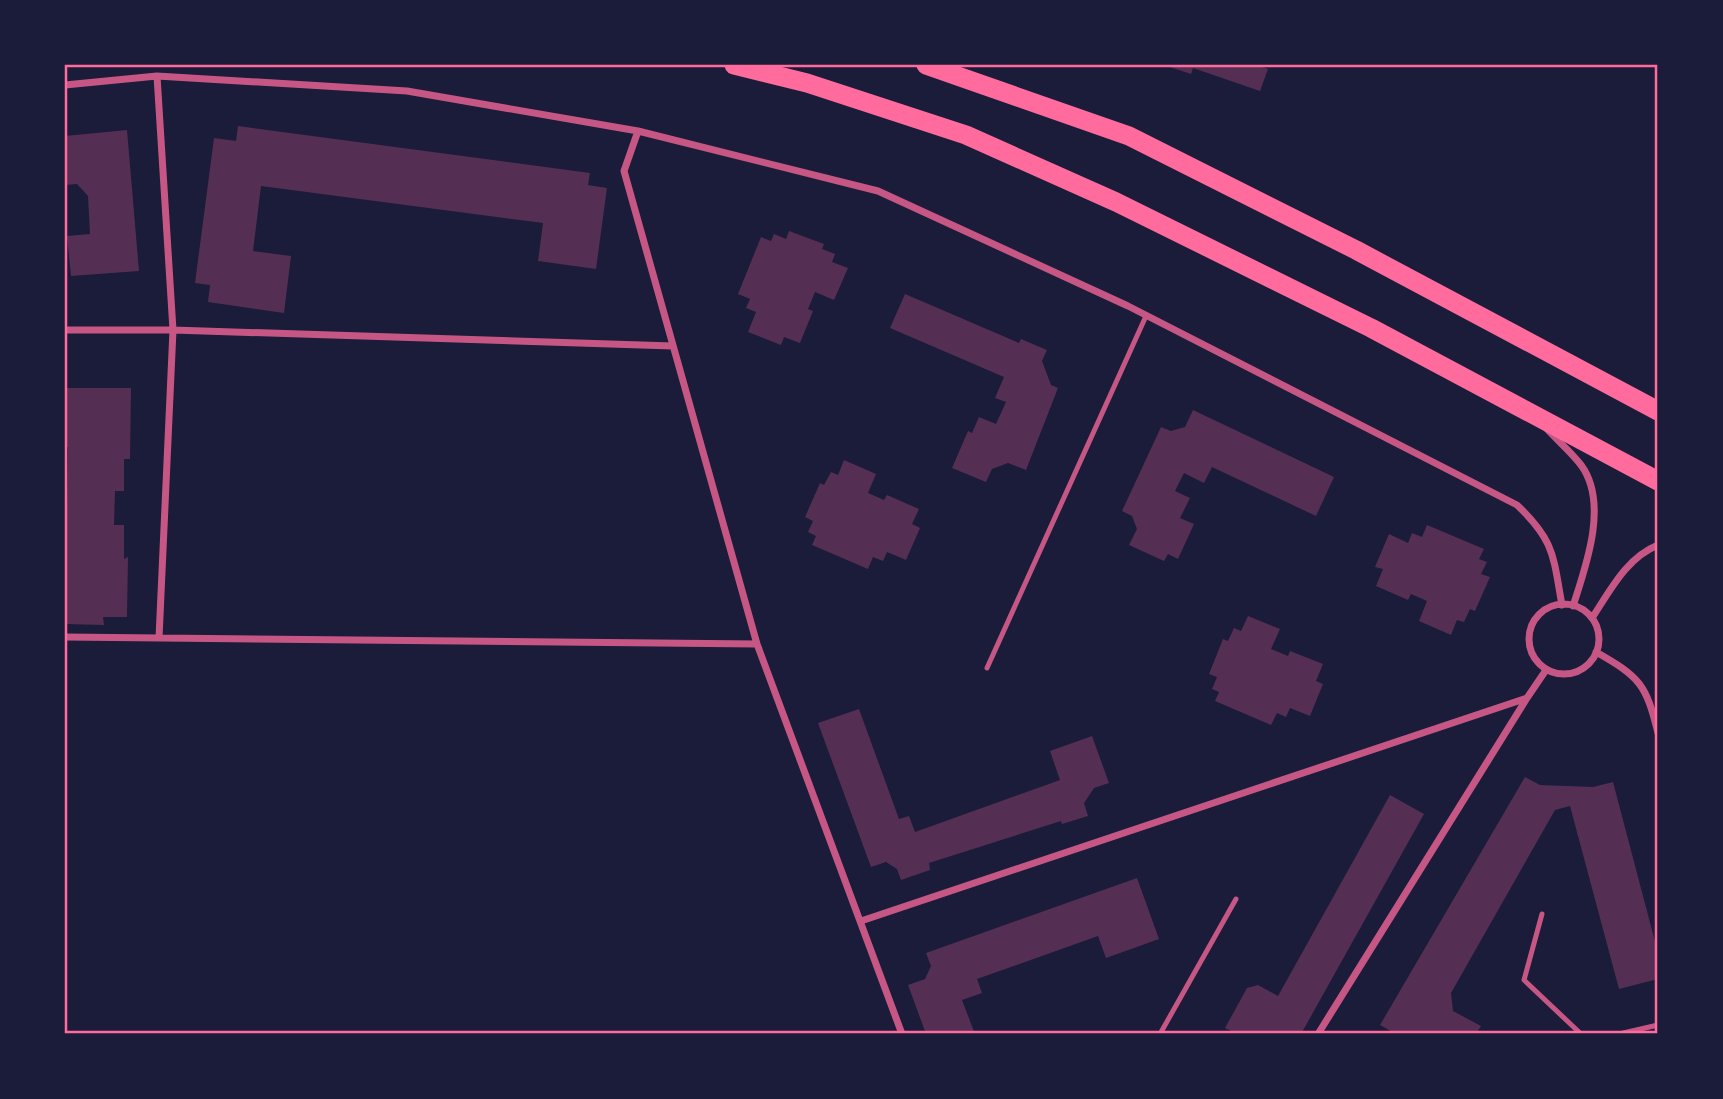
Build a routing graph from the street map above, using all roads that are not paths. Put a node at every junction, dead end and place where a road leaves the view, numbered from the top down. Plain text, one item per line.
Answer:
1 (734, 65) edge
2 (926, 65) edge
3 (157, 76) junction
4 (65, 85) edge
5 (638, 131) junction
6 (1146, 316) junction
7 (65, 330) edge
8 (173, 330) junction
9 (673, 346) junction
10 (1658, 411) edge
11 (1532, 414) junction
12 (1658, 481) edge
13 (1658, 545) edge
14 (1562, 605) junction
15 (1573, 606) junction
16 (1592, 618) junction
17 (65, 636) edge
18 (159, 638) junction
19 (757, 644) junction
20 (1596, 652) junction
21 (987, 668) dead end
22 (1546, 670) junction
23 (1527, 698) junction
24 (1658, 733) edge
25 (1236, 899) dead end
26 (1542, 915) dead end
27 (861, 921) junction
28 (1658, 1025) edge
29 (902, 1034) edge
30 (1160, 1034) edge
31 (1318, 1034) edge
32 (1581, 1034) edge
33 (1619, 1034) edge

1 - 11 highway
2 - 10 highway
3 - 4 street
3 - 5 street
3 - 8 street
5 - 6 street
5 - 9 street
6 - 14 street
6 - 21 lane
7 - 8 street
8 - 9 street
8 - 18 street
9 - 19 street
11 - 12 highway
11 - 15 street
13 - 16 street
14 - 15 street
14 - 22 street
15 - 16 street
16 - 20 street
17 - 18 street
18 - 19 street
19 - 27 street
20 - 22 street
20 - 24 street
22 - 23 street
23 - 27 street
23 - 31 street
25 - 30 lane
26 - 32 lane
27 - 29 street
28 - 33 lane

